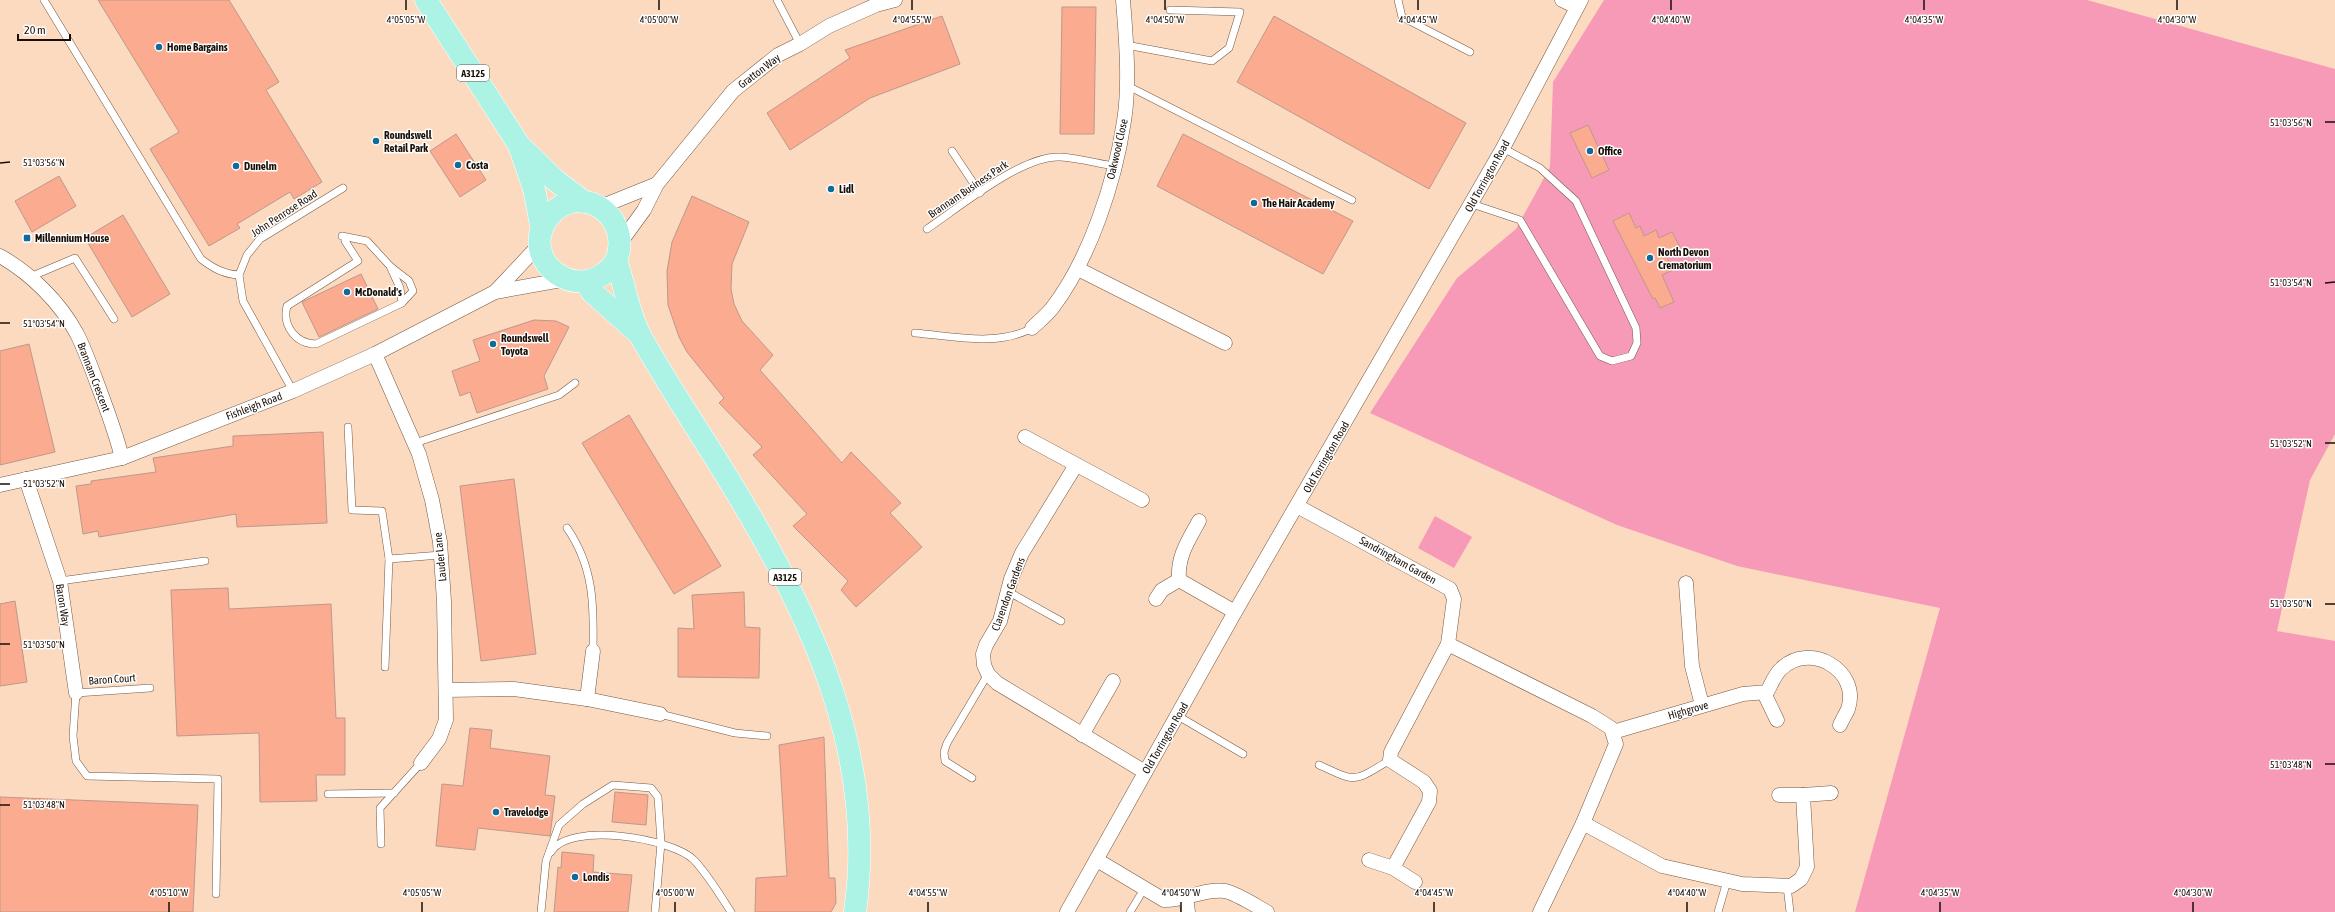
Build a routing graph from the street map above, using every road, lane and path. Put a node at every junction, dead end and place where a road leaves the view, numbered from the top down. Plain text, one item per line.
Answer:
1 (44, 0) edge
2 (426, 0) edge
3 (777, 0) edge
4 (895, 0) edge
5 (1123, 0) edge
6 (1398, 0) edge
7 (1562, 0) edge
8 (1579, 4) edge
9 (1170, 10) dead end
10 (800, 44) junction
11 (1126, 45) junction
12 (1470, 52) dead end
13 (1126, 85) junction
14 (519, 145) junction
15 (1503, 148) junction
16 (952, 151) dead end
17 (1114, 166) junction
18 (657, 184) junction
19 (343, 188) dead end
20 (980, 193) junction
21 (1352, 200) dead end
22 (592, 204) junction
23 (1472, 204) junction
24 (927, 229) dead end
25 (541, 237) junction
26 (618, 252) junction
27 (0, 256) edge
28 (390, 266) junction
29 (1078, 269) junction
30 (239, 275) junction
31 (30, 277) junction
32 (576, 280) junction
33 (495, 292) junction
34 (402, 303) junction
35 (114, 320) dead end
36 (1032, 328) joint
37 (639, 333) junction
38 (915, 333) dead end
39 (1225, 343) dead end
40 (375, 354) junction
41 (575, 383) dead end
42 (293, 391) junction
43 (348, 427) dead end
44 (1025, 437) dead end
45 (415, 443) junction
46 (122, 458) junction
47 (1076, 465) junction
48 (26, 479) junction
49 (0, 485) edge
50 (1142, 500) dead end
51 (1297, 506) junction
52 (1199, 521) dead end
53 (567, 528) dead end
54 (441, 555) junction
55 (389, 559) junction
56 (205, 561) dead end
57 (1179, 580) junction
58 (60, 581) junction
59 (1686, 583) dead end
60 (1007, 591) junction
61 (1156, 599) dead end
62 (1235, 612) junction
63 (1061, 621) dead end
64 (1448, 644) junction
65 (593, 651) joint
66 (385, 667) dead end
67 (988, 674) junction
68 (1113, 681) dead end
69 (150, 688) dead end
70 (446, 690) junction
71 (76, 692) junction
72 (1764, 693) junction
73 (587, 699) junction
74 (1702, 706) junction
75 (660, 714) joint
76 (1178, 716) junction
77 (1777, 720) dead end
78 (1840, 725) dead end
79 (1613, 732) junction
80 (1082, 734) junction
81 (767, 736) dead end
82 (1243, 754) dead end
83 (1390, 756) junction
84 (421, 763) joint
85 (1319, 765) dead end
86 (1145, 772) junction
87 (972, 778) dead end
88 (394, 793) junction
89 (1831, 793) dead end
90 (328, 794) dead end
91 (1803, 795) junction
92 (1779, 796) dead end
93 (1583, 824) junction
94 (661, 843) junction
95 (381, 844) dead end
96 (1097, 860) junction
97 (1369, 860) dead end
98 (546, 861) junction
99 (1393, 868) junction
100 (1727, 881) junction
101 (1415, 882) dead end
102 (1787, 886) junction
103 (1144, 889) junction
104 (216, 894) dead end
105 (1186, 898) junction
106 (541, 912) edge
107 (656, 912) edge
108 (731, 912) edge
109 (855, 912) edge
110 (1067, 912) edge
111 (1130, 912) edge
112 (1188, 912) edge
113 (1267, 912) edge
114 (1540, 912) edge
115 (1718, 912) edge
116 (1790, 912) edge

1 - 30 lane
2 - 14 main road, A3125
3 - 10 lane
4 - 10 street, Gratton Way
5 - 11 street, Oakwood Close
6 - 12 lane
7 - 8 street
8 - 15 street, Old Torrington Road
9 - 11 lane
10 - 18 street, Gratton Way
11 - 13 street, Oakwood Close
13 - 17 street, Oakwood Close
13 - 21 lane
14 - 22 main road, A3125
14 - 25 main road, A3125
15 - 23 street, Old Torrington Road
15 - 23 lane
16 - 20 lane
17 - 20 lane, Brannam Business Park
17 - 29 street, Oakwood Close
18 - 22 street, Gratton Way
18 - 26 street, Gratton Way
19 - 30 lane, John Penrose Road
20 - 24 lane, Brannam Business Park
22 - 25 main road
22 - 26 main road
23 - 51 street, Old Torrington Road
25 - 32 main road
25 - 33 street, Fishleigh Road
26 - 32 main road
26 - 37 main road, A3125
27 - 31 street, Brannam Crescent
28 - 34 lane
28 - 34 lane
28 - 34 lane
29 - 36 street, Oakwood Close
29 - 39 street
30 - 42 lane, John Penrose Road
31 - 35 lane
31 - 46 street, Brannam Crescent
32 - 33 street, Fishleigh Road
32 - 37 main road, A3125
33 - 40 street, Fishleigh Road
36 - 38 lane
37 - 109 main road, A3125
40 - 42 street, Fishleigh Road
40 - 45 street, Lauder Lane
41 - 45 lane
42 - 46 street, Fishleigh Road
43 - 55 lane
44 - 47 street
45 - 54 street, Lauder Lane
46 - 48 street, Fishleigh Road
47 - 50 street
47 - 60 street, Clarendon Gardens
48 - 49 street, Fishleigh Road
48 - 58 street, Baron Way
51 - 62 street, Old Torrington Road
51 - 64 street, Sandringham Garden
52 - 57 street
53 - 65 lane
54 - 55 lane
54 - 70 street, Lauder Lane
55 - 66 lane
56 - 58 lane
57 - 61 street
57 - 62 street
58 - 71 street, Baron Way
59 - 74 street
60 - 63 lane
60 - 67 street, Clarendon Gardens
62 - 76 street, Old Torrington Road
64 - 79 street
64 - 83 street, Sandringham Garden
65 - 73 street
67 - 80 street
67 - 87 lane
68 - 80 street
69 - 71 lane, Baron Court
70 - 73 street
70 - 84 street, Lauder Lane
71 - 104 lane, Baron Way
72 - 74 street, Highgrove
72 - 77 street
72 - 78 street
73 - 75 street
74 - 79 street, Highgrove
75 - 81 lane
76 - 82 lane
76 - 86 street, Old Torrington Road
79 - 93 street
80 - 86 street
83 - 85 lane
83 - 99 street
84 - 88 lane
86 - 96 street, Old Torrington Road
88 - 90 lane
88 - 95 lane
89 - 91 street
91 - 92 street
91 - 102 street
93 - 100 street
93 - 114 street
94 - 98 lane
94 - 98 lane
94 - 107 lane
94 - 108 lane
96 - 103 street
96 - 110 street, Old Torrington Road
97 - 99 street
98 - 106 lane
99 - 101 street
100 - 102 street
100 - 115 lane
102 - 116 lane
103 - 105 street
103 - 111 lane
105 - 112 street
105 - 113 street

